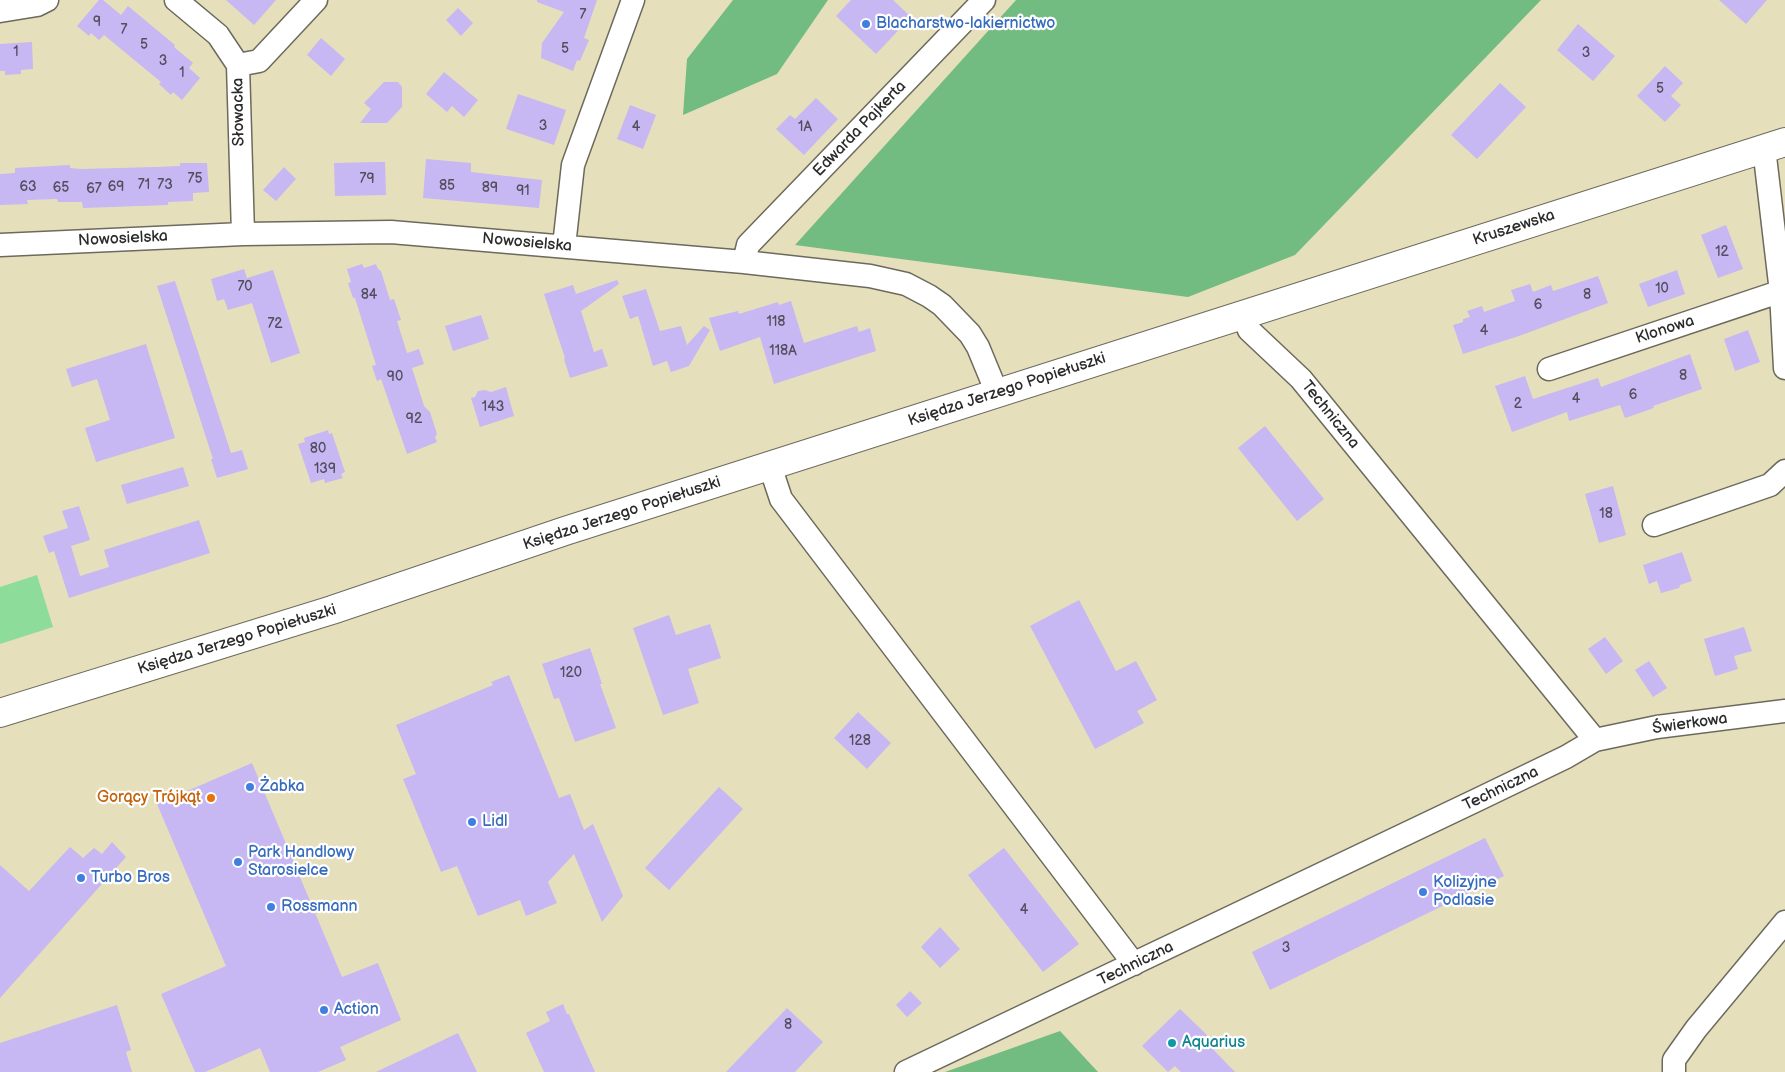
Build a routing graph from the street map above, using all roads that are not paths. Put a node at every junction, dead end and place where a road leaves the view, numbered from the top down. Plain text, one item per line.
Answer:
1 (47, 0) edge
2 (176, 0) edge
3 (316, 0) edge
4 (633, 0) edge
5 (984, 0) edge
6 (0, 11) edge
7 (238, 65) junction
8 (1775, 145) edge
9 (243, 234) junction
10 (0, 245) edge
11 (564, 246) junction
12 (744, 262) junction
13 (1783, 291) edge
14 (1243, 315) junction
15 (1549, 368) dead end
16 (1785, 368) edge
17 (997, 393) junction
18 (770, 466) junction
19 (1785, 471) edge
20 (1654, 525) dead end
21 (1785, 711) edge
22 (0, 713) edge
23 (1595, 740) junction
24 (1785, 922) edge
25 (1134, 964) junction
26 (906, 1072) edge
27 (1674, 1072) edge

1 - 6 street
2 - 7 street
3 - 7 street, Słowacka
4 - 11 street
5 - 12 street, Edwarda Pajkerta
7 - 9 street, Słowacka
8 - 13 street
8 - 14 street, Kruszewska
9 - 10 street, Nowosielska
9 - 11 street, Nowosielska
11 - 12 street, Nowosielska
12 - 17 street, Nowosielska
13 - 15 street, Klonowa
13 - 16 street
14 - 17 street, Księdza Jerzego Popiełuszki
14 - 23 street, Techniczna
17 - 18 street, Księdza Jerzego Popiełuszki
18 - 22 street, Księdza Jerzego Popiełuszki
18 - 25 street
19 - 20 street
21 - 23 street, Świerkowa
23 - 25 street, Techniczna
24 - 27 street
25 - 26 street, Techniczna

